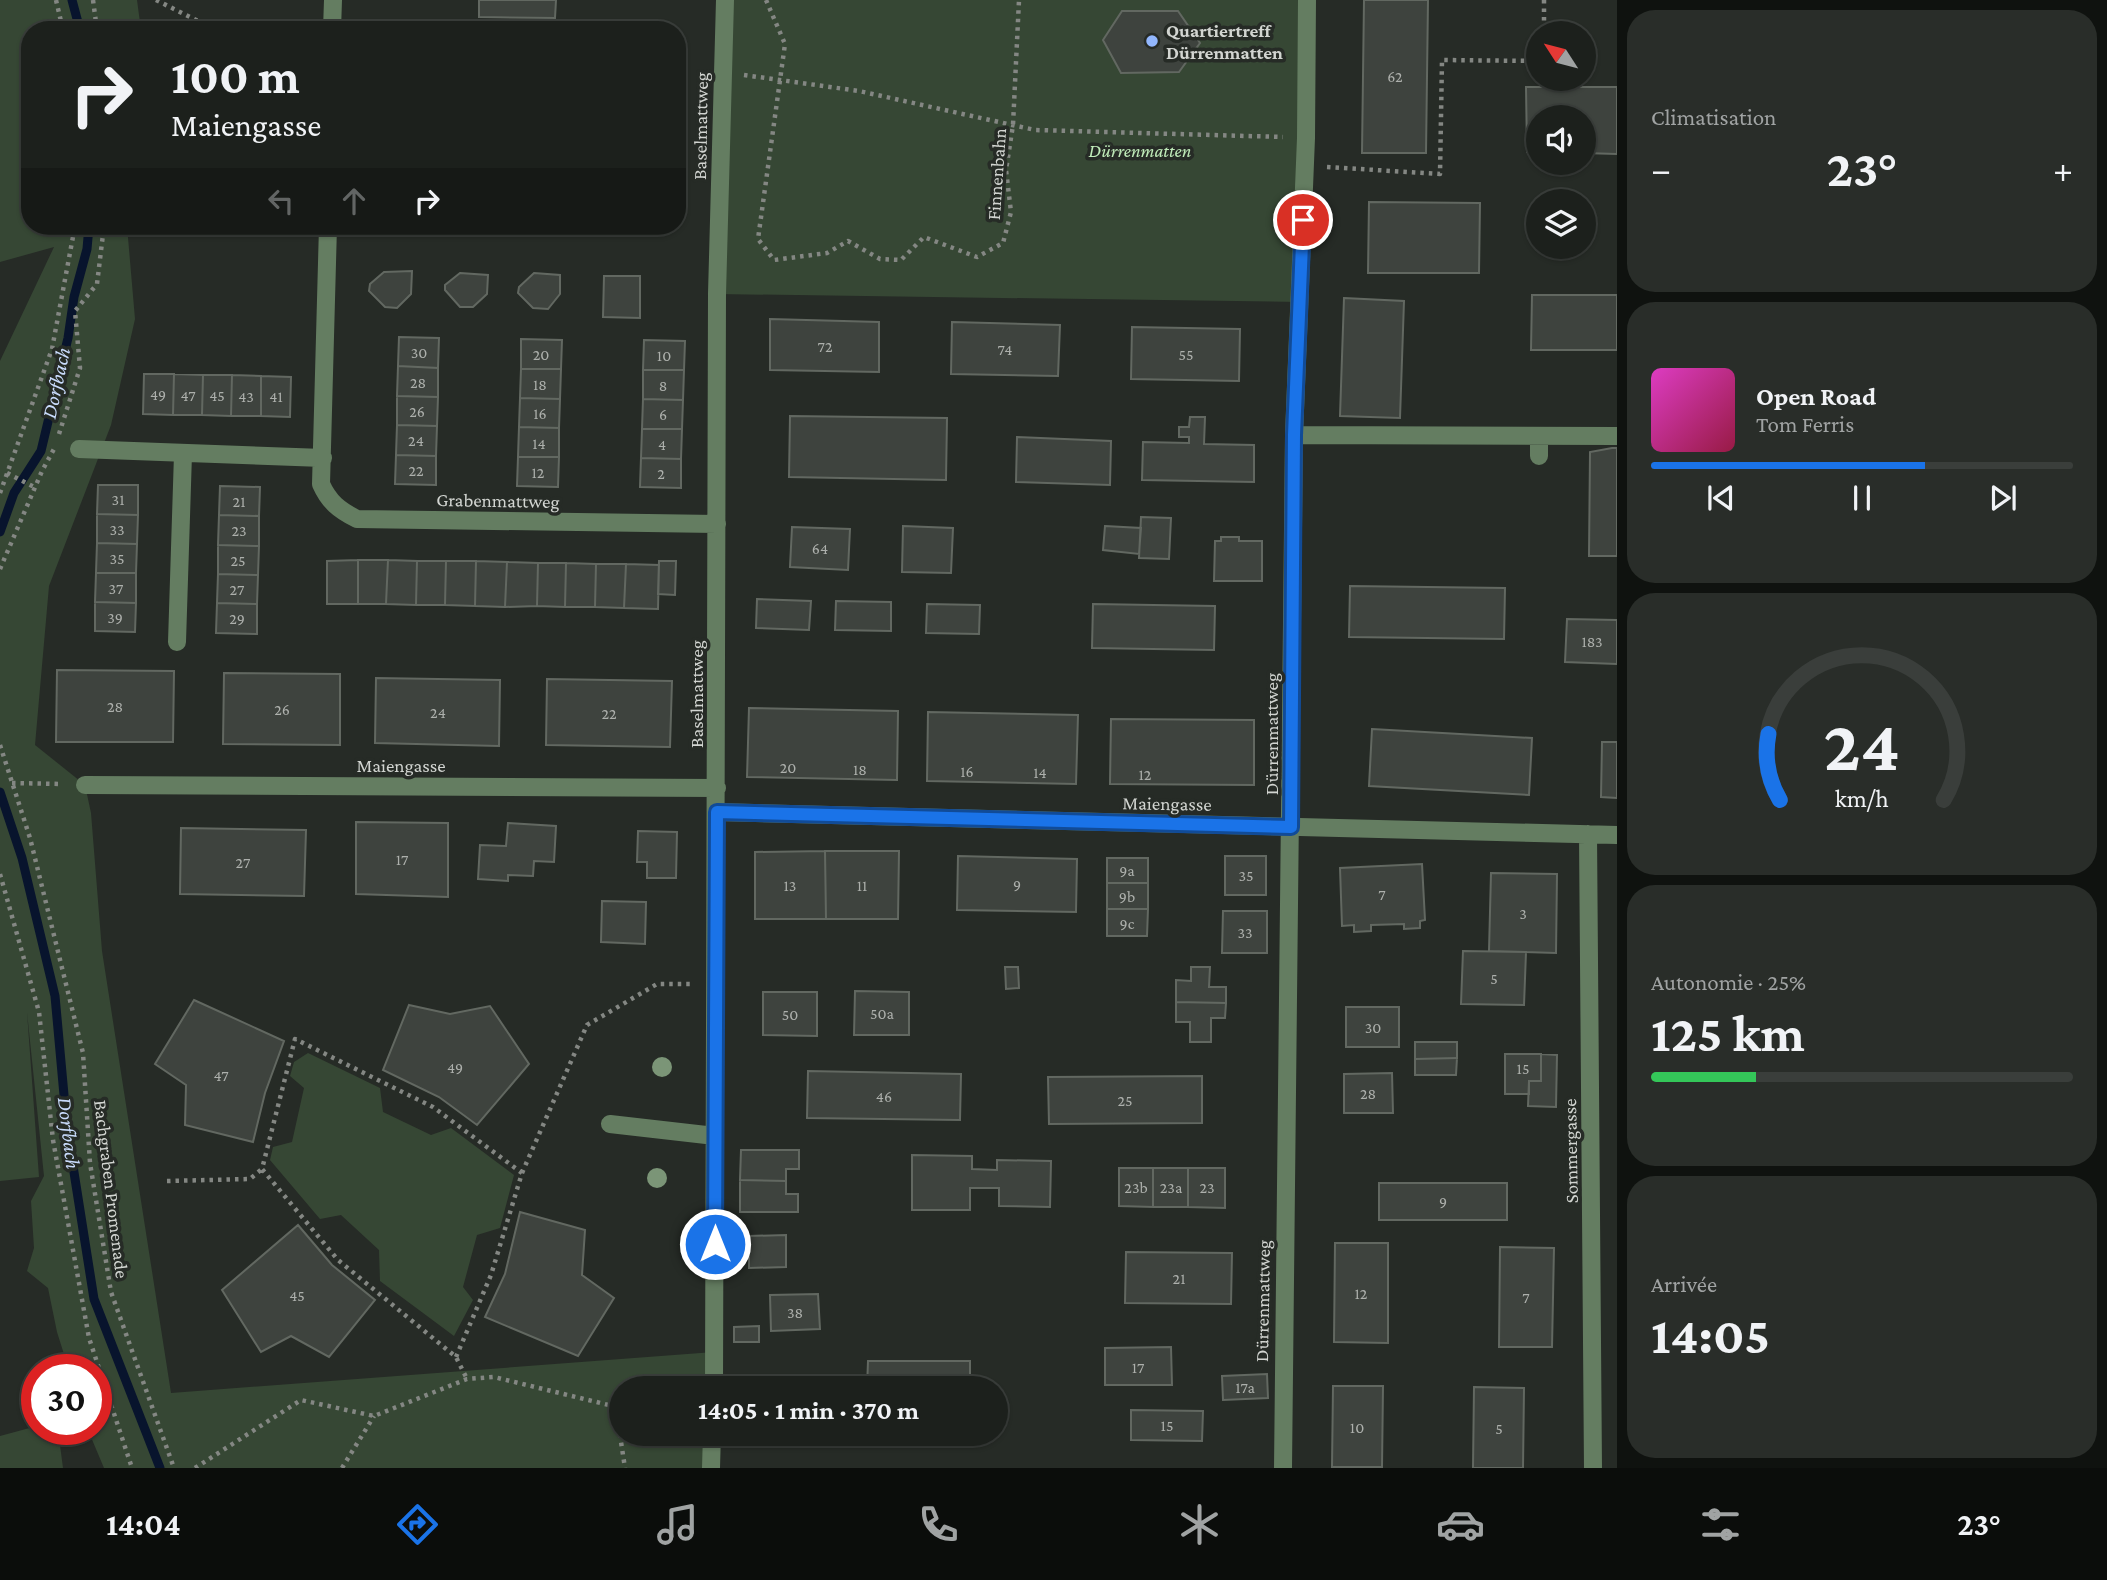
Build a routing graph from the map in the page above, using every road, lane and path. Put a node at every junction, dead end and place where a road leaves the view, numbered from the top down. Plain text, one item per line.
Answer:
1 (56, 0) edge
2 (93, 0) edge
3 (156, 0) edge
4 (333, 0) edge
5 (724, 0) edge
6 (766, 0) edge
7 (1019, 0) edge
8 (1307, 0) edge
9 (1544, 0) edge
10 (61, 21) edge
11 (96, 21) edge
12 (198, 21) edge
13 (332, 21) edge
14 (1544, 21) edge
15 (1526, 61) edge
16 (723, 72) junction
17 (780, 80) junction
18 (1013, 125) junction
19 (1306, 138) junction
20 (1305, 165) junction
21 (73, 235) edge
22 (103, 235) edge
23 (328, 235) edge
24 (1294, 435) junction
25 (1539, 436) junction
26 (1617, 436) edge
27 (79, 449) dead end
28 (183, 454) junction
29 (1539, 456) dead end
30 (323, 458) junction
31 (6, 473) junction
32 (36, 488) junction
33 (0, 494) edge
34 (717, 524) junction
35 (0, 569) edge
36 (177, 642) dead end
37 (0, 745) edge
38 (12, 783) junction
39 (85, 785) joint
40 (717, 788) junction
41 (717, 812) junction
42 (1291, 827) junction
43 (1588, 834) junction
44 (1617, 835) edge
45 (0, 874) edge
46 (716, 985) junction
47 (610, 1124) dead end
48 (715, 1136) junction
49 (262, 1169) junction
50 (522, 1173) junction
51 (167, 1181) dead end
52 (456, 1357) junction
53 (713, 1376) edge
54 (467, 1378) junction
55 (609, 1406) edge
56 (374, 1416) junction
57 (623, 1446) edge
58 (712, 1446) edge
59 (132, 1468) edge
60 (174, 1468) edge
61 (195, 1468) edge
62 (342, 1468) edge
63 (625, 1468) edge
64 (711, 1468) edge
65 (1283, 1468) edge
66 (1593, 1468) edge

1 - 10 path
2 - 11 path
3 - 12 path
4 - 13 street
5 - 16 street, Baselmattweg
6 - 17 path, Finnenbahn
7 - 18 path, Finnenbahn
8 - 19 street, Dürrenmattweg
9 - 14 path
15 - 20 path
16 - 17 path
16 - 34 street, Baselmattweg
17 - 18 path
17 - 18 path, Finnenbahn
18 - 19 path
19 - 20 street, Dürrenmattweg
20 - 24 street, Dürrenmattweg
21 - 31 path
22 - 32 path
23 - 30 street, Grabenmattweg
24 - 25 street
24 - 42 street, Dürrenmattweg
25 - 26 street
25 - 29 street
27 - 28 street
28 - 30 street
28 - 36 street
30 - 34 street, Grabenmattweg
31 - 32 path
31 - 33 path
32 - 35 path
34 - 40 street, Baselmattweg
37 - 38 path, Bachgraben Promenade
38 - 39 path
38 - 60 path, Bachgraben Promenade
39 - 40 street, Maiengasse
40 - 41 street, Baselmattweg
41 - 42 street, Maiengasse
41 - 46 street, Baselmattweg
42 - 43 street, Maiengasse
42 - 65 street, Dürrenmattweg
43 - 44 street, Maiengasse
43 - 66 street, Sommergasse
45 - 59 path
46 - 48 street, Baselmattweg
46 - 50 path
47 - 48 street
48 - 53 street, Baselmattweg
49 - 50 path
49 - 51 path
49 - 52 path
50 - 52 path
52 - 54 path
54 - 55 path
54 - 56 path
56 - 61 path
56 - 62 path
57 - 63 path
58 - 64 street

